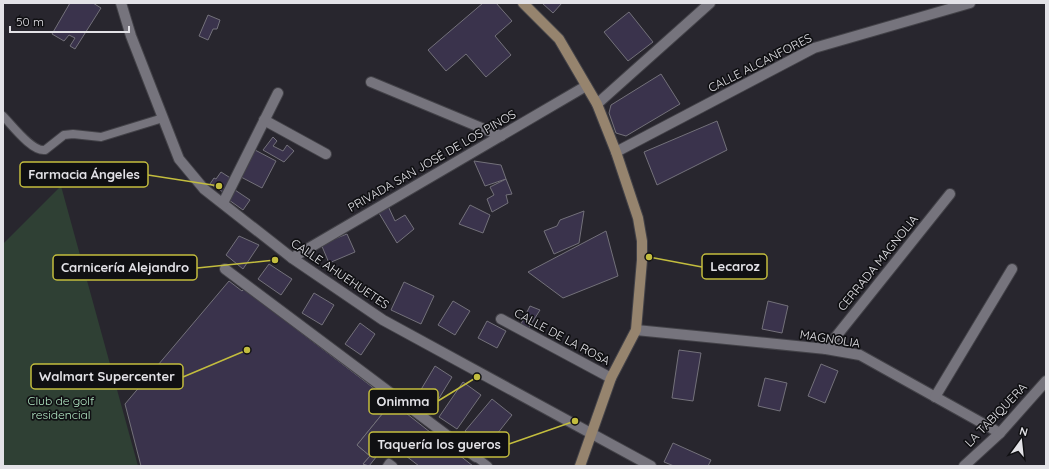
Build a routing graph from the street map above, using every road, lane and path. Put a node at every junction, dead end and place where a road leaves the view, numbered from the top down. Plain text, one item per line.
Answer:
1 (121, 3) edge
2 (523, 3) edge
3 (710, 3) edge
4 (970, 3) edge
5 (371, 82) dead end
6 (586, 86) junction
7 (278, 93) dead end
8 (597, 104) junction
9 (3, 116) edge
10 (163, 118) junction
11 (264, 120) junction
12 (501, 136) junction
13 (616, 152) junction
14 (326, 154) dead end
15 (950, 194) dead end
16 (222, 203) junction
17 (292, 258) junction
18 (225, 269) dead end
19 (1012, 269) dead end
20 (501, 319) dead end
21 (636, 330) junction
22 (826, 349) junction
23 (611, 378) junction
24 (1046, 381) edge
25 (935, 397) junction
26 (1000, 433) junction
27 (590, 434) junction
28 (476, 457) joint
29 (387, 466) edge
30 (394, 466) edge
31 (488, 466) edge
32 (580, 466) edge
33 (651, 466) edge
34 (964, 466) edge

1 - 10 street, CALLE AHUEHUETES
2 - 6 street
3 - 8 street
4 - 13 street, CALLE ALCANFORES
5 - 12 street
6 - 8 street
6 - 12 street, PRIVADA SAN JOSÉ DE LOS PINOS
7 - 11 street
8 - 13 street
9 - 10 lane
10 - 16 street, CALLE AHUEHUETES
11 - 14 street
11 - 16 street
12 - 17 street, PRIVADA SAN JOSÉ DE LOS PINOS
13 - 21 street
15 - 22 street, CERRADA MAGNOLIA
16 - 17 street, CALLE AHUEHUETES
17 - 27 street, CALLE AHUEHUETES
18 - 28 street
19 - 25 street
20 - 23 street, CALLE DE LA ROSA
21 - 22 street, MAGNOLIA
21 - 23 street
22 - 25 street, MAGNOLIA
23 - 27 street
24 - 26 street, LA TABIQUERA
25 - 26 street, MAGNOLIA
26 - 34 street, LA TABIQUERA
27 - 32 street
27 - 33 street, CALLE AHUEHUETES
28 - 31 lane
29 - 30 lane

